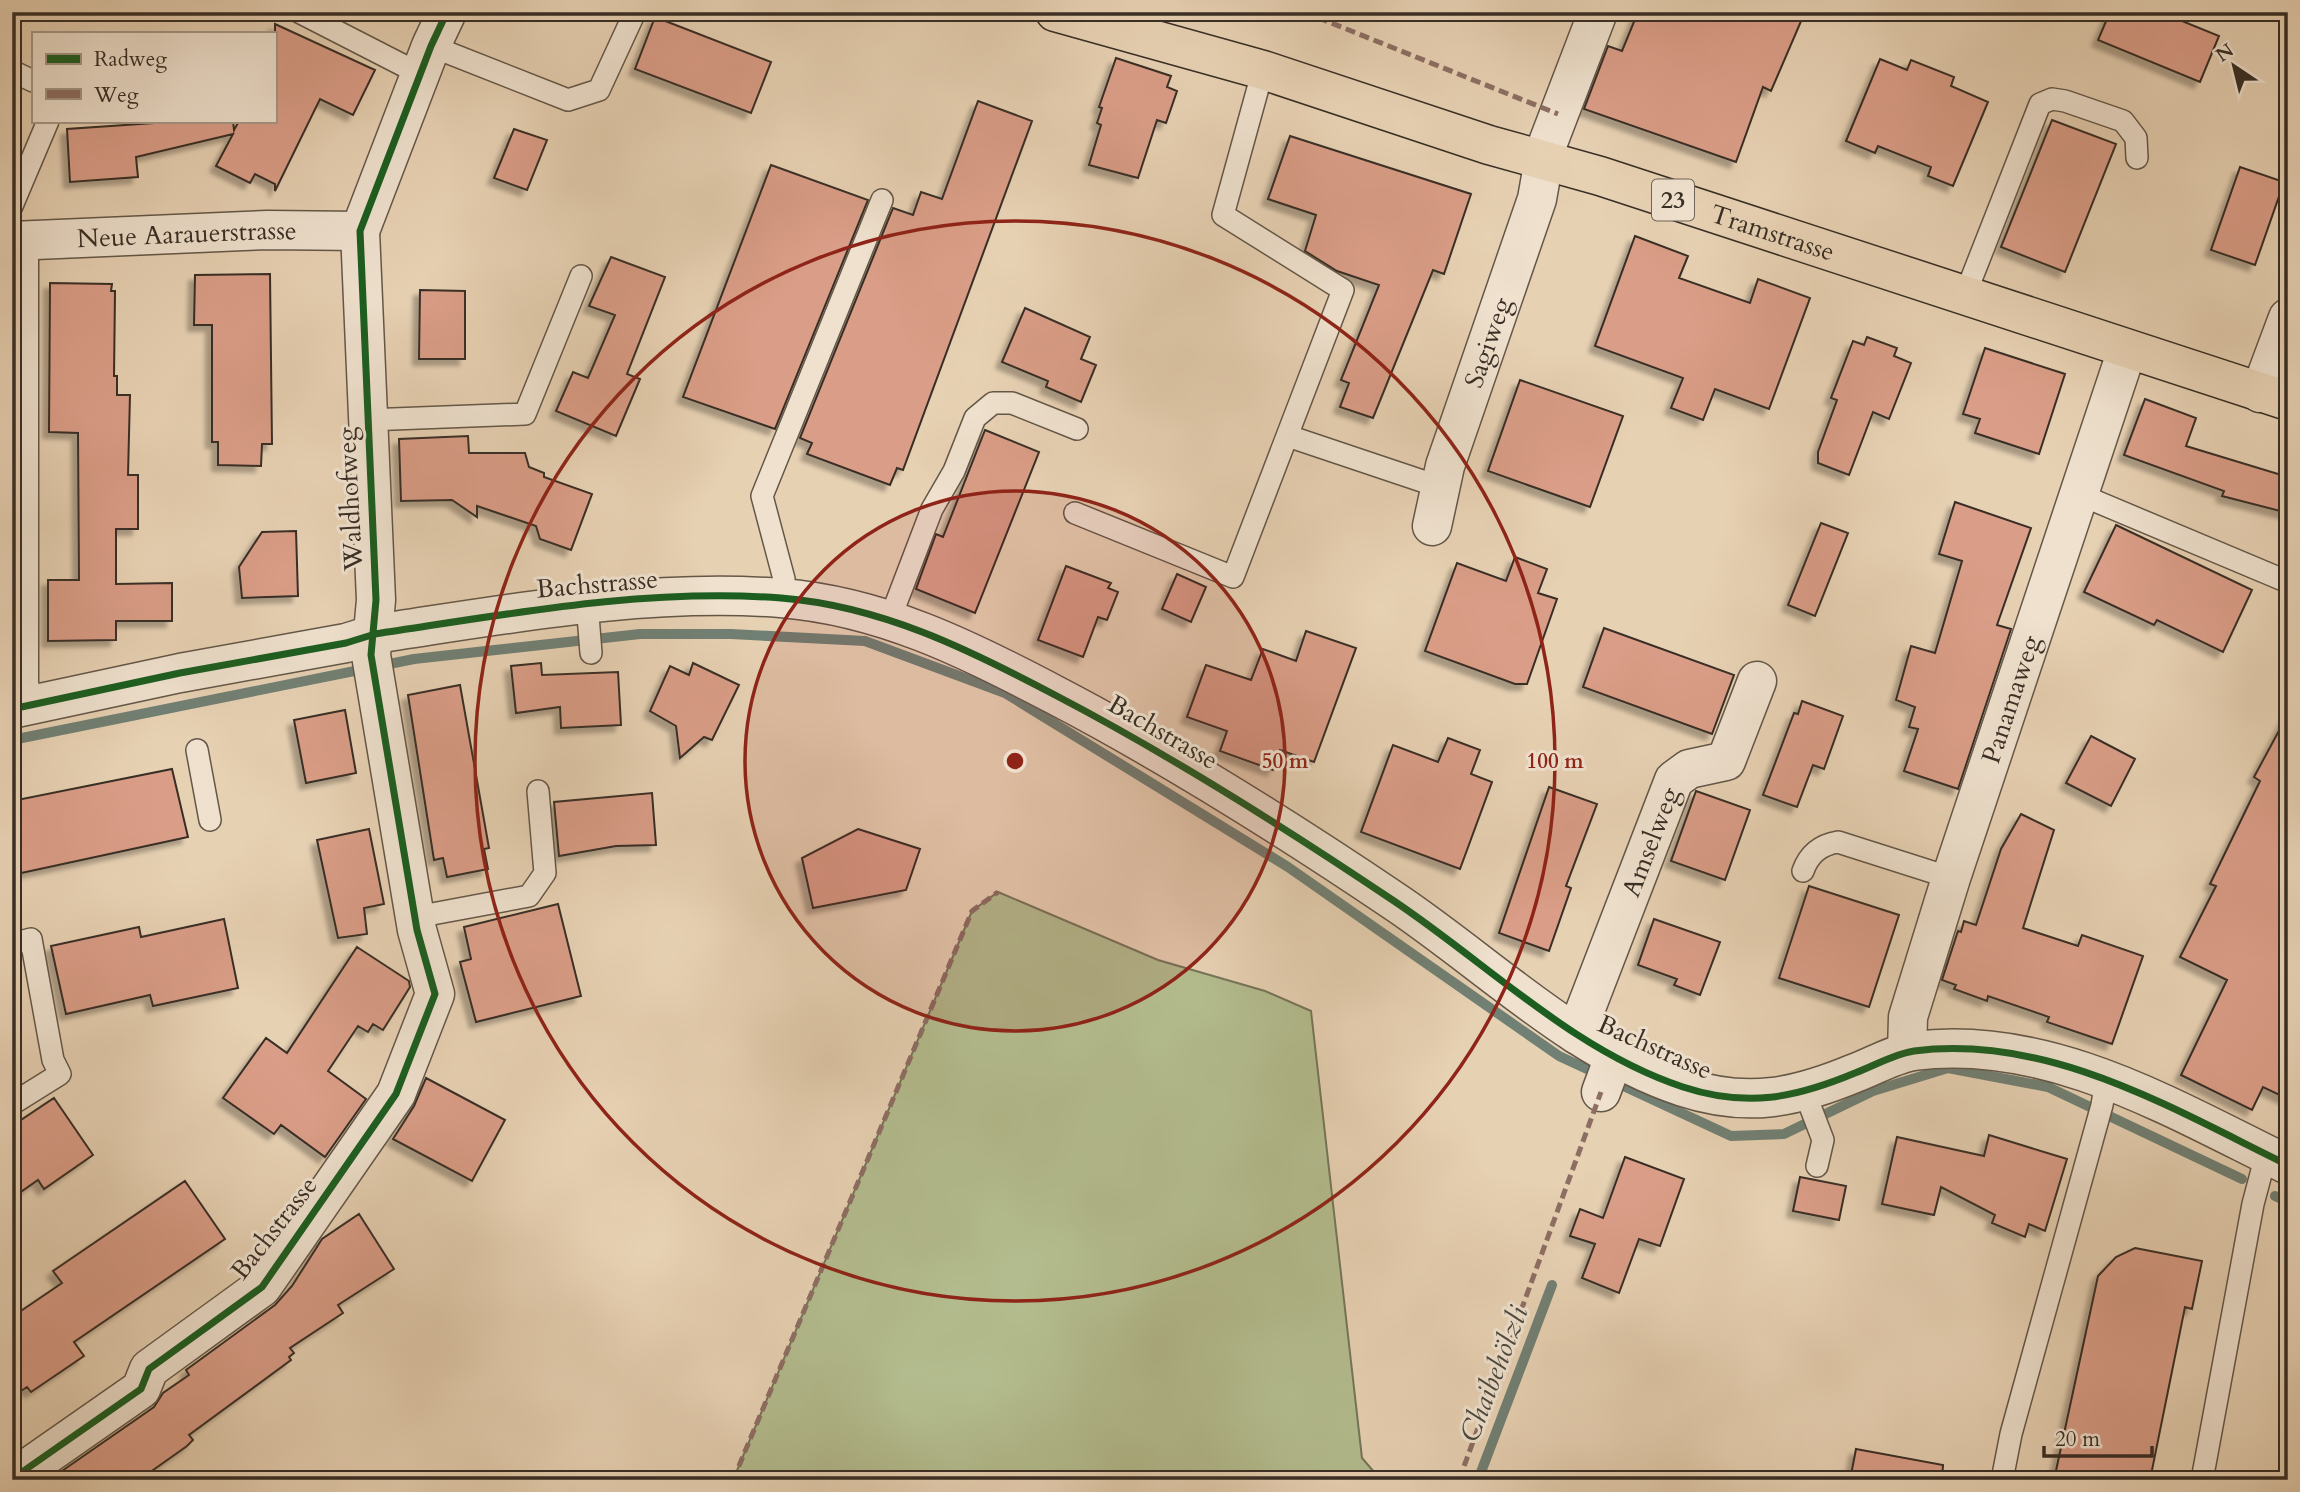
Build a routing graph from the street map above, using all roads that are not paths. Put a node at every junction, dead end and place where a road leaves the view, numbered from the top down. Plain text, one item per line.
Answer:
1 (299, 12) edge
2 (635, 12) edge
3 (1055, 12) edge
4 (1598, 12) edge
5 (433, 44) edge
6 (1263, 70) junction
7 (12, 71) edge
8 (32, 81) edge
9 (48, 122) edge
10 (2137, 158) dead end
11 (1544, 159) junction
12 (882, 200) dead end
13 (14, 229) edge
14 (360, 231) junction
15 (581, 276) dead end
16 (1965, 295) junction
17 (2288, 318) edge
18 (2127, 350) junction
19 (2274, 397) edge
20 (367, 420) junction
21 (1077, 429) dead end
22 (1288, 436) junction
23 (1440, 487) junction
24 (2081, 495) junction
25 (1075, 513) dead end
26 (1432, 526) dead end
27 (2288, 582) edge
28 (782, 598) junction
29 (587, 603) junction
30 (890, 619) junction
31 (591, 653) dead end
32 (374, 655) junction
33 (1757, 681) dead end
34 (17, 708) edge
35 (197, 750) dead end
36 (538, 791) dead end
37 (210, 820) dead end
38 (1803, 871) dead end
39 (1951, 878) junction
40 (416, 917) junction
41 (12, 944) edge
42 (435, 994) joint
43 (1576, 1034) junction
44 (1907, 1052) junction
45 (2102, 1102) junction
46 (12, 1104) edge
47 (1812, 1110) junction
48 (2277, 1160) edge
49 (1817, 1166) dead end
50 (12, 1479) edge
51 (2002, 1480) edge
52 (2202, 1480) edge

1 - 5 lane
2 - 5 lane
3 - 6 main road, Tramstrasse / 23
4 - 11 street, Sagiweg
5 - 14 street, Waldhofweg
6 - 11 main road, Tramstrasse / 23
6 - 22 lane
7 - 8 lane
9 - 13 lane
10 - 16 lane
11 - 16 main road, Tramstrasse / 23
11 - 23 street, Sagiweg
12 - 28 lane
13 - 14 street, Neue Aarauerstrasse
13 - 34 street
14 - 20 street, Waldhofweg
15 - 20 lane
16 - 18 main road, Tramstrasse / 23
17 - 19 street
18 - 19 main road, Tramstrasse / 23
18 - 24 street, Panamaweg
20 - 32 street, Waldhofweg
21 - 30 lane
22 - 23 lane
22 - 25 lane
23 - 26 street, Sagiweg
24 - 27 lane
24 - 39 street, Panamaweg
28 - 29 street, Bachstrasse
28 - 30 street, Bachstrasse
29 - 31 lane
29 - 32 street, Bachstrasse
30 - 43 street, Bachstrasse
32 - 34 street, Bachstrasse
32 - 40 street, Waldhofweg
33 - 43 street, Amselweg
35 - 37 lane
36 - 40 lane
38 - 39 lane
39 - 44 street, Panamaweg
40 - 42 street, Waldhofweg
41 - 46 lane
42 - 50 street, Bachstrasse
43 - 47 street, Bachstrasse
44 - 45 street, Bachstrasse
44 - 47 street, Bachstrasse
45 - 48 street, Bachstrasse
45 - 51 lane
47 - 49 lane
48 - 52 lane

